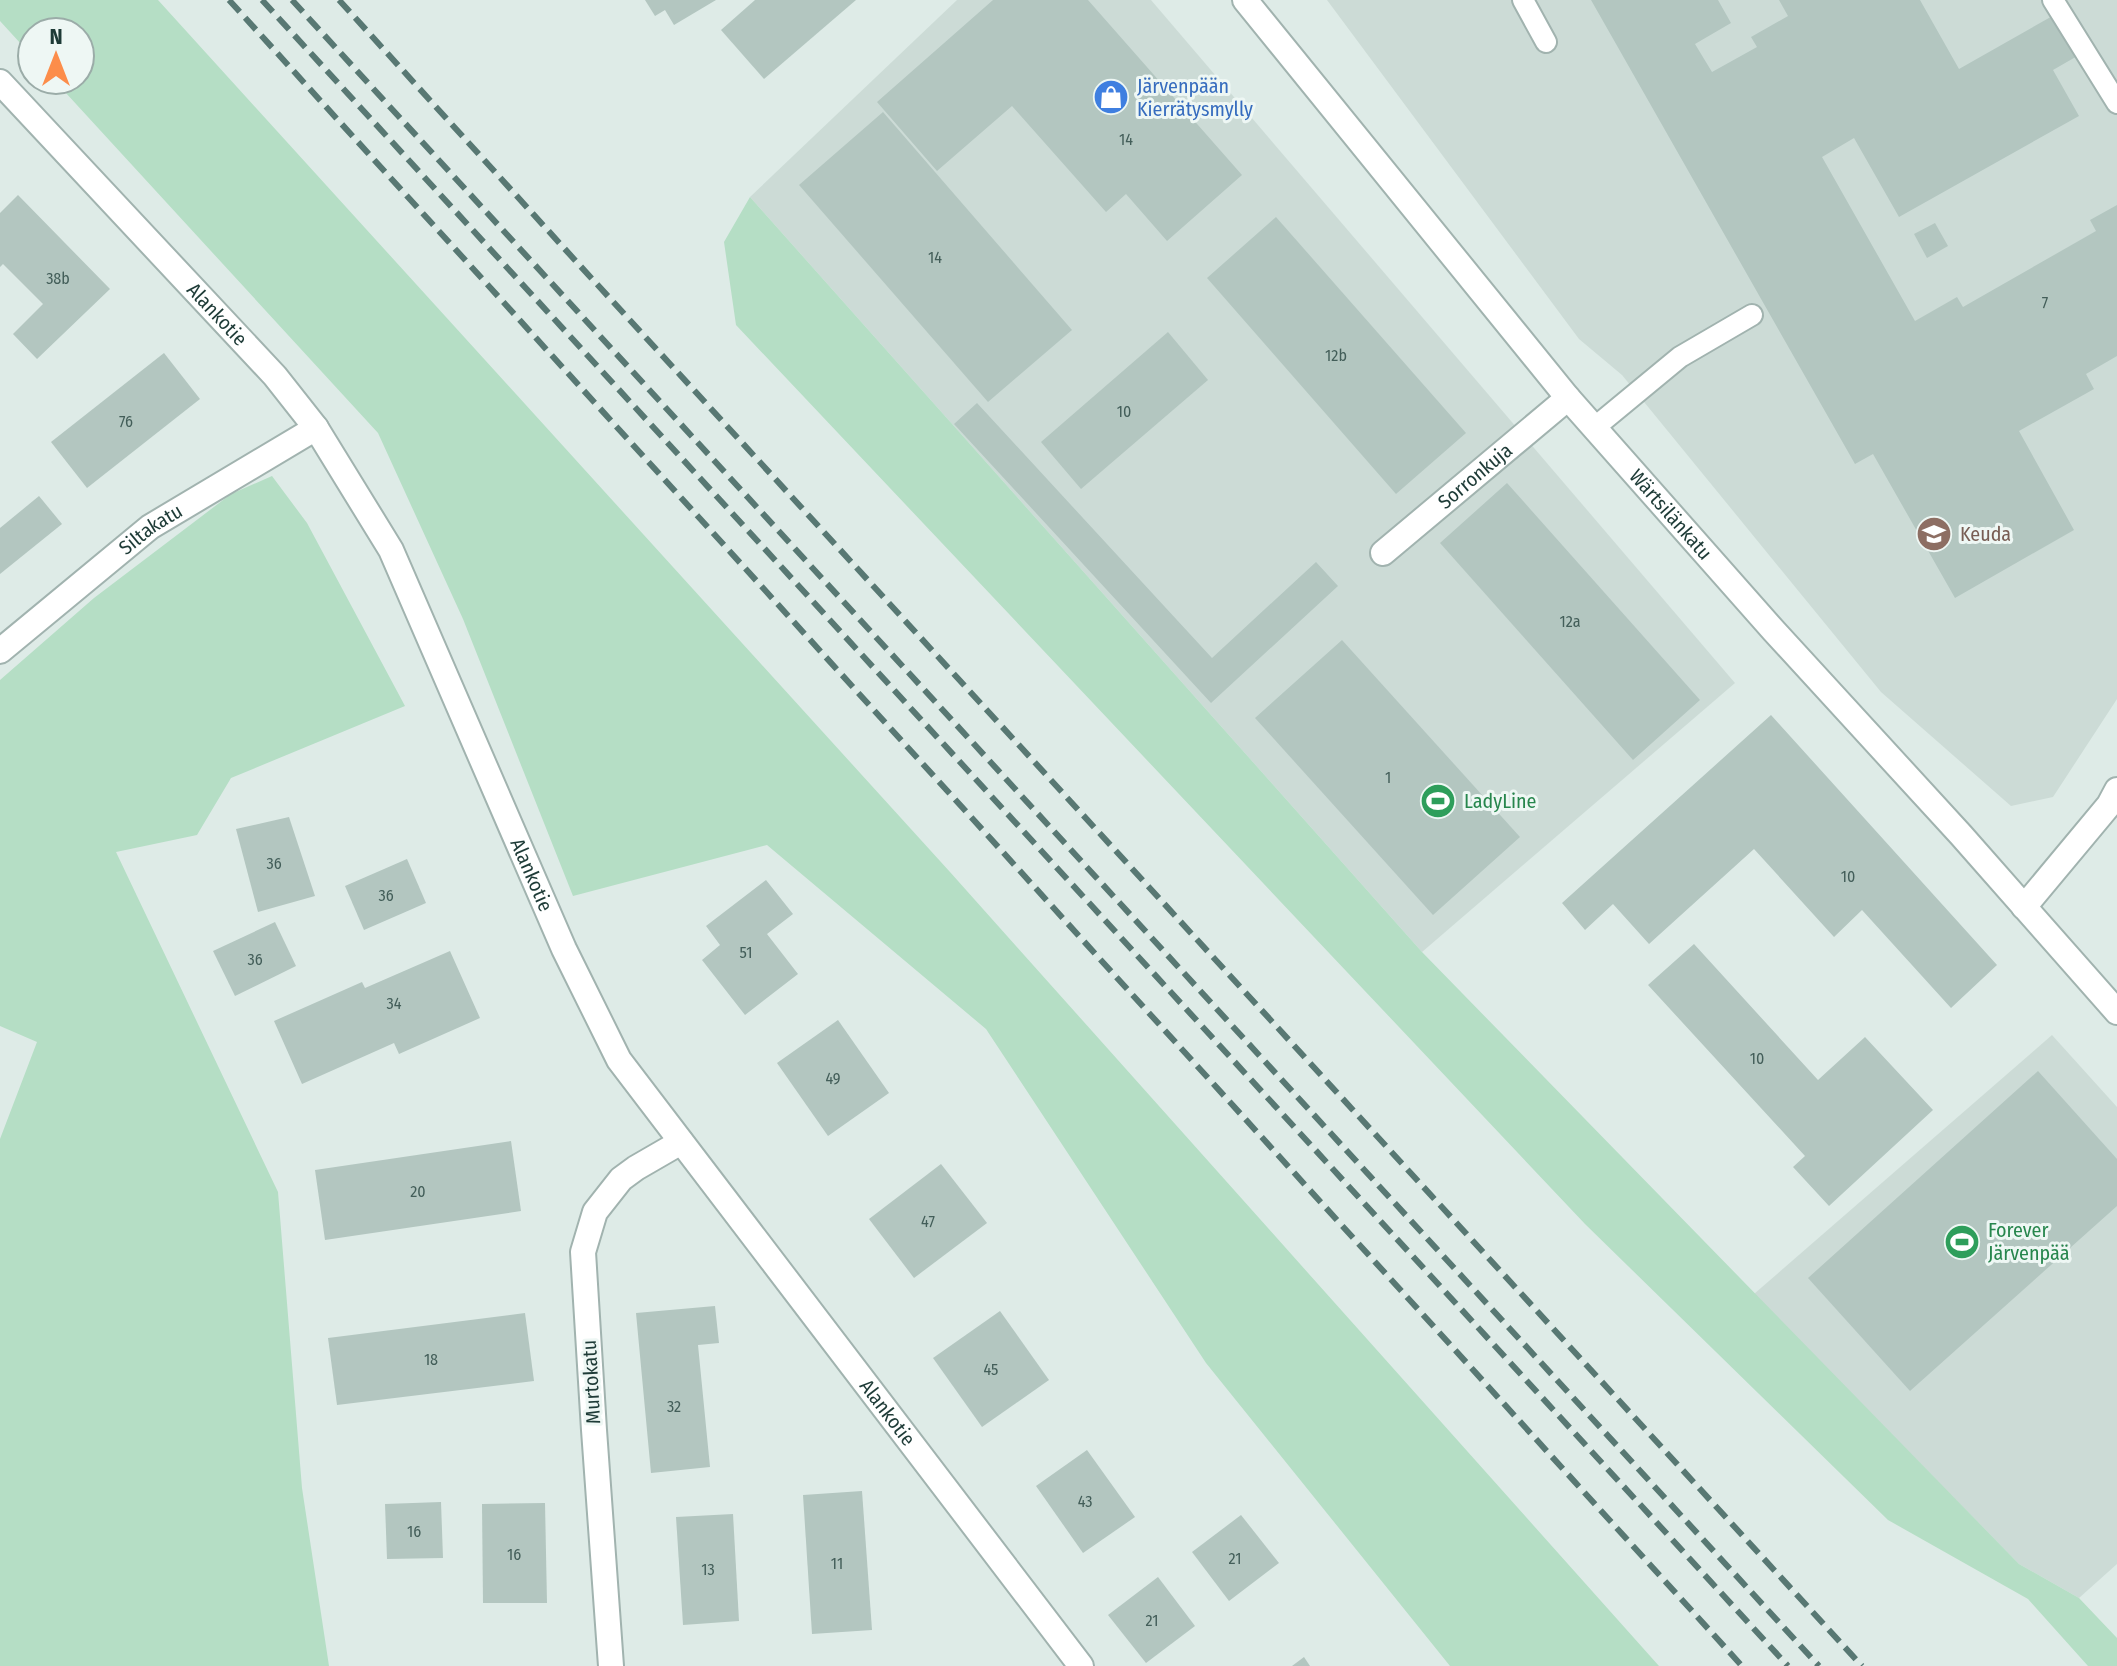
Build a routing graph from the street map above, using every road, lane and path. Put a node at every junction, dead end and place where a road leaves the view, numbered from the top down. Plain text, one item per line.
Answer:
1 (1245, 0) edge
2 (1523, 0) edge
3 (2053, 0) edge
4 (1546, 42) dead end
5 (0, 82) edge
6 (2117, 103) edge
7 (1752, 315) dead end
8 (1568, 398) junction
9 (316, 428) junction
10 (1594, 428) junction
11 (1383, 553) dead end
12 (0, 651) edge
13 (2117, 790) edge
14 (2024, 907) junction
15 (2117, 1012) edge
16 (681, 1142) junction
17 (611, 1666) edge
18 (1081, 1666) edge

1 - 8 street, Wärtsilänkatu
2 - 4 lane
3 - 6 lane
5 - 9 street, Alankotie
7 - 10 lane
8 - 10 street, Wärtsilänkatu
8 - 11 street, Sorronkuja
9 - 12 street, Siltakatu
9 - 16 street, Alankotie
10 - 14 street, Wärtsilänkatu
13 - 14 street
14 - 15 street, Wärtsilänkatu
16 - 17 street, Murtokatu
16 - 18 street, Alankotie

